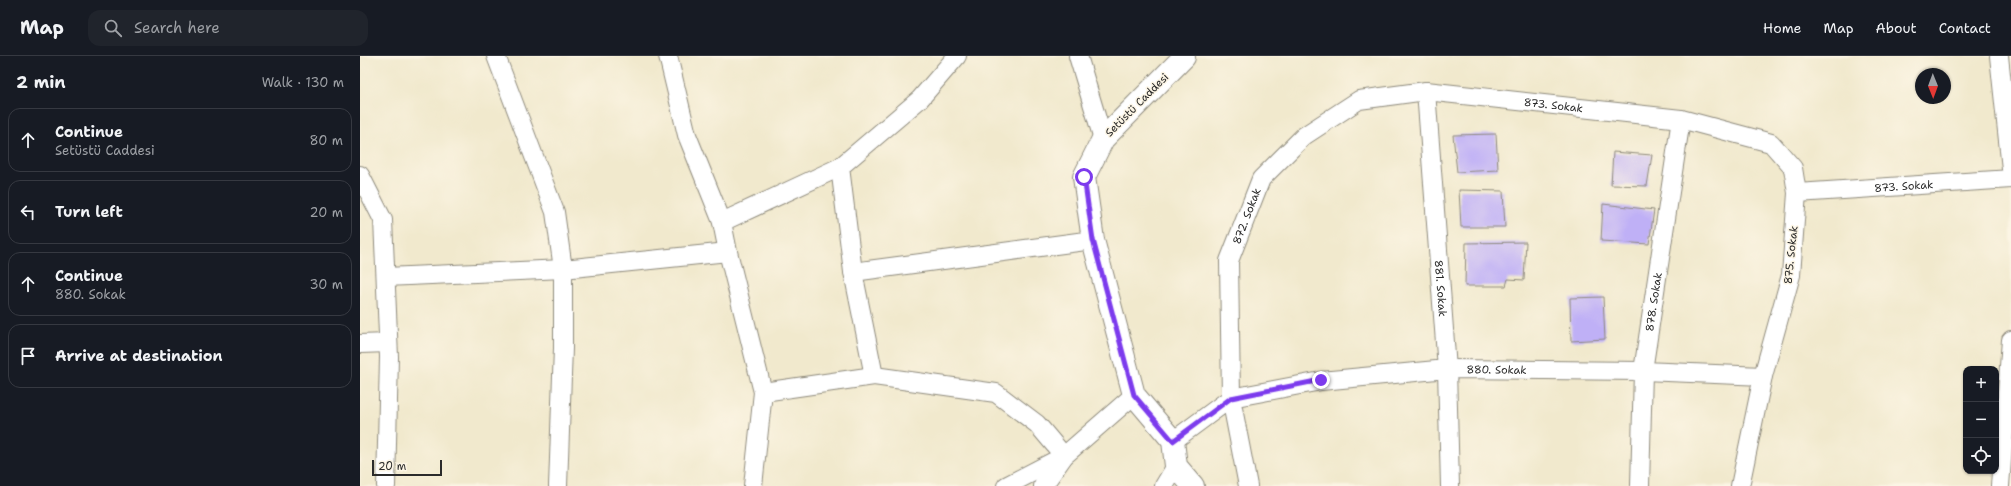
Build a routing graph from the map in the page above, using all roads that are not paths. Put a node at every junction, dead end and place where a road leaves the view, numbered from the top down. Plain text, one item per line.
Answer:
1 (496, 56) edge
2 (668, 56) edge
3 (957, 56) edge
4 (1078, 56) edge
5 (1999, 56) edge
6 (1187, 57) edge
7 (1426, 91) junction
8 (1681, 119) junction
9 (1103, 139) junction
10 (840, 167) junction
11 (2011, 168) edge
12 (360, 175) edge
13 (2011, 179) edge
14 (1797, 193) junction
15 (722, 222) junction
16 (1093, 240) junction
17 (728, 252) junction
18 (563, 269) junction
19 (853, 272) junction
20 (386, 277) junction
21 (2011, 340) edge
22 (388, 343) junction
23 (360, 344) edge
24 (1447, 369) junction
25 (1643, 371) junction
26 (874, 376) junction
27 (1763, 376) junction
28 (762, 392) junction
29 (1134, 395) junction
30 (1231, 398) junction
31 (1173, 441) junction
32 (1064, 456) junction
33 (1176, 466) junction
34 (386, 486) edge
35 (558, 486) edge
36 (753, 486) edge
37 (1006, 486) edge
38 (1043, 486) edge
39 (1164, 486) edge
40 (1193, 486) edge
41 (1248, 486) edge
42 (1450, 486) edge
43 (1640, 486) edge
44 (1740, 486) edge
45 (2000, 486) edge

1 - 18 street
2 - 15 street
3 - 10 street
4 - 9 street
5 - 11 street
6 - 9 street, Setüstü Caddesi
7 - 8 street, 873. Sokak
7 - 24 street, 881. Sokak
7 - 30 street, 872. Sokak
8 - 14 street, 875. Sokak
8 - 25 street, 878. Sokak
9 - 16 street, Setüstü Caddesi
10 - 15 street
10 - 19 street
12 - 20 street
13 - 14 street, 873. Sokak
14 - 27 street, 875. Sokak
15 - 17 street
16 - 19 street
16 - 29 street, Setüstü Caddesi
17 - 18 street
17 - 28 street
18 - 20 street
18 - 35 street
19 - 26 street
20 - 22 street
21 - 45 street
22 - 23 street
22 - 34 street
24 - 25 street, 880. Sokak
24 - 30 street, 880. Sokak
24 - 42 street, 881. Sokak
25 - 27 street, 880. Sokak
25 - 43 street, 878. Sokak
26 - 28 street
26 - 32 street
27 - 44 street, 875. Sokak
28 - 36 street
29 - 31 street, Setüstü Caddesi
29 - 32 street
30 - 31 street
30 - 41 street, 872. Sokak
31 - 33 street
32 - 37 street
32 - 38 street
33 - 39 street
33 - 40 street

